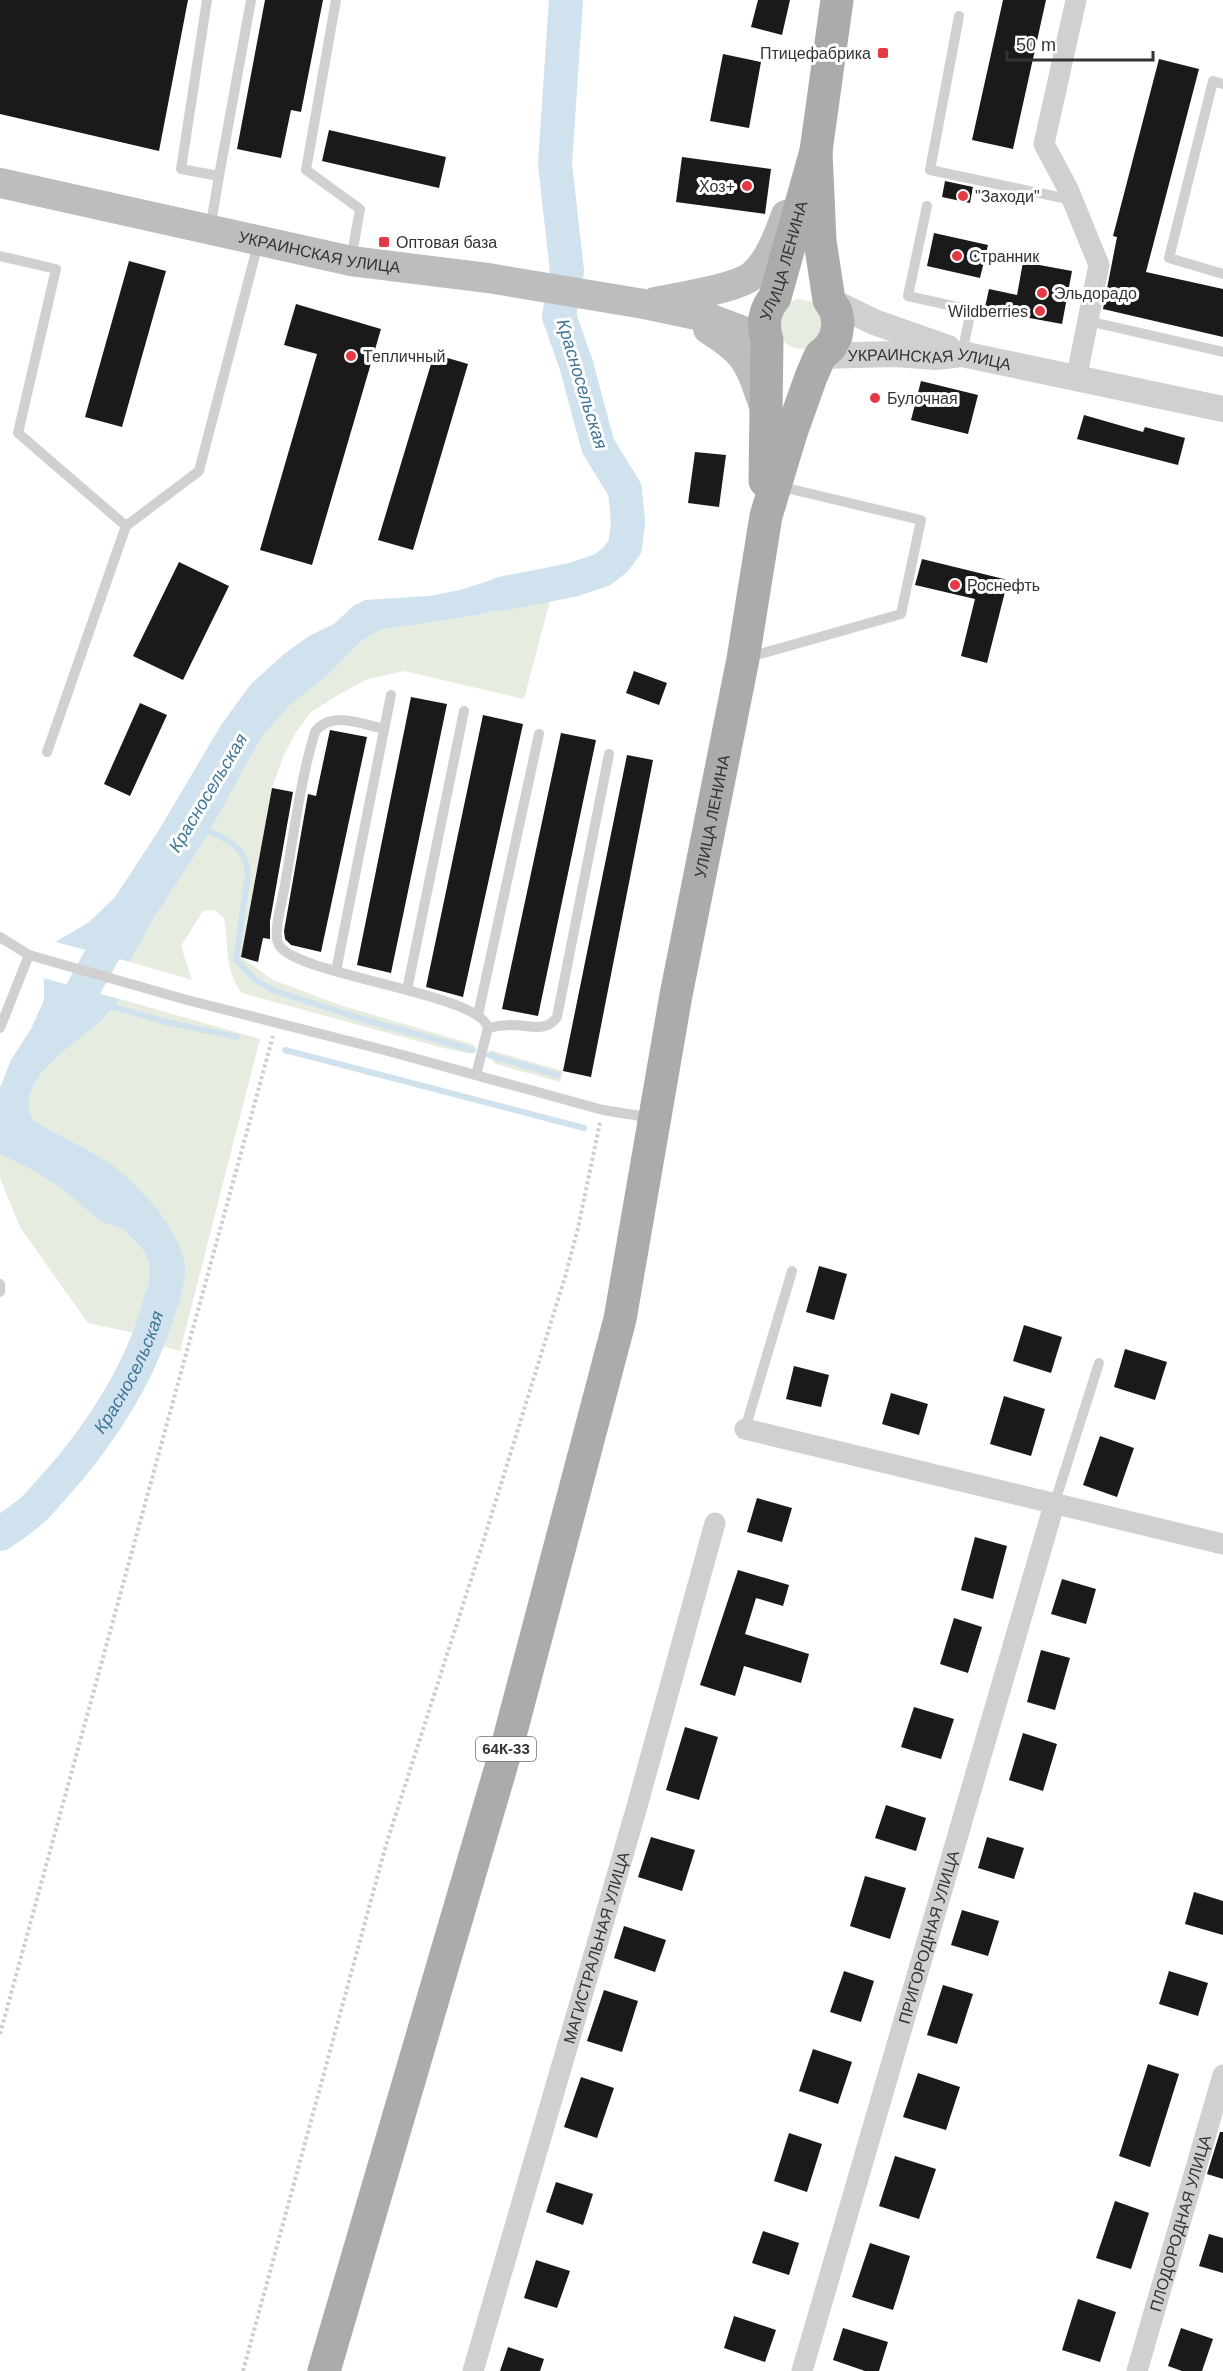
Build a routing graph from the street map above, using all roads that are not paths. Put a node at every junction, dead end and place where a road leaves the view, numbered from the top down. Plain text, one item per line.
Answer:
1 (207, 0) edge
2 (251, 0) edge
3 (336, 0) edge
4 (837, 0) edge
5 (1076, 0) edge
6 (959, 16) dead end
7 (1223, 84) edge
8 (816, 151) junction
9 (219, 176) junction
10 (0, 183) edge
11 (1073, 200) junction
12 (927, 206) dead end
13 (210, 230) junction
14 (259, 240) junction
15 (0, 256) edge
16 (351, 261) junction
17 (1223, 274) edge
18 (780, 293) junction
19 (829, 300) junction
20 (633, 302) junction
21 (1088, 321) junction
22 (767, 340) junction
23 (1223, 352) edge
24 (962, 354) junction
25 (820, 356) junction
26 (1076, 380) junction
27 (1223, 409) edge
28 (766, 410) junction
29 (775, 485) junction
30 (766, 516) junction
31 (126, 526) junction
32 (743, 659) junction
33 (391, 695) dead end
34 (464, 711) dead end
35 (384, 729) junction
36 (539, 734) dead end
37 (47, 752) dead end
38 (609, 754) dead end
39 (0, 937) edge
40 (29, 955) junction
41 (336, 971) junction
42 (407, 990) junction
43 (2, 1014) edge
44 (478, 1015) junction
45 (0, 1028) edge
46 (488, 1028) junction
47 (477, 1075) junction
48 (656, 1118) junction
49 (792, 1271) dead end
50 (0, 1284) edge
51 (0, 1292) edge
52 (1099, 1363) dead end
53 (745, 1429) joint
54 (1054, 1505) junction
55 (715, 1523) dead end
56 (1223, 1544) edge
57 (1223, 2075) edge
58 (324, 2371) edge
59 (473, 2371) edge
60 (802, 2371) edge
61 (1137, 2371) edge

1 - 9 lane
2 - 9 lane
3 - 16 lane
4 - 8 main road, УЛИЦА ЛЕНИНА
5 - 11 street
6 - 11 lane
7 - 17 lane
8 - 18 main road, УЛИЦА ЛЕНИНА
8 - 19 main road, УЛИЦА ЛЕНИНА
8 - 20 main road
9 - 13 lane
10 - 13 main road, УКРАИНСКАЯ УЛИЦА
11 - 21 street
12 - 24 lane
13 - 14 main road, УКРАИНСКАЯ УЛИЦА
14 - 16 main road, УКРАИНСКАЯ УЛИЦА
14 - 31 lane
15 - 31 lane
16 - 20 main road, УКРАИНСКАЯ УЛИЦА
18 - 19 main road, УКРАИНСКАЯ УЛИЦА
18 - 20 main road, УКРАИНСКАЯ УЛИЦА
18 - 22 main road, УЛИЦА ЛЕНИНА
19 - 24 street
19 - 25 main road, УЛИЦА ЛЕНИНА
20 - 22 main road, УКРАИНСКАЯ УЛИЦА
20 - 28 main road
21 - 23 lane
21 - 26 street
22 - 25 main road, УКРАИНСКАЯ УЛИЦА
22 - 28 main road, УЛИЦА ЛЕНИНА
24 - 25 street, УКРАИНСКАЯ УЛИЦА
24 - 26 street, УКРАИНСКАЯ УЛИЦА
25 - 29 main road, УЛИЦА ЛЕНИНА
26 - 27 street, УКРАИНСКАЯ УЛИЦА
28 - 30 main road, УЛИЦА ЛЕНИНА
29 - 30 main road, УЛИЦА ЛЕНИНА
29 - 32 lane
30 - 32 main road, УЛИЦА ЛЕНИНА
31 - 37 lane
32 - 48 main road, УЛИЦА ЛЕНИНА
33 - 35 lane
34 - 42 lane
35 - 41 lane
35 - 41 lane
36 - 44 lane
38 - 46 lane
39 - 40 lane
40 - 43 lane
40 - 47 lane
41 - 42 lane
42 - 44 lane
43 - 45 lane
44 - 46 lane
46 - 47 lane
47 - 48 lane
48 - 58 main road, 64К-33
49 - 53 lane
50 - 51 lane
52 - 54 lane
53 - 54 street
54 - 56 street
54 - 60 street, ПРИГОРОДНАЯ УЛИЦА
55 - 59 street, МАГИСТРАЛЬНАЯ УЛИЦА
57 - 61 street, ПЛОДОРОДНАЯ УЛИЦА

